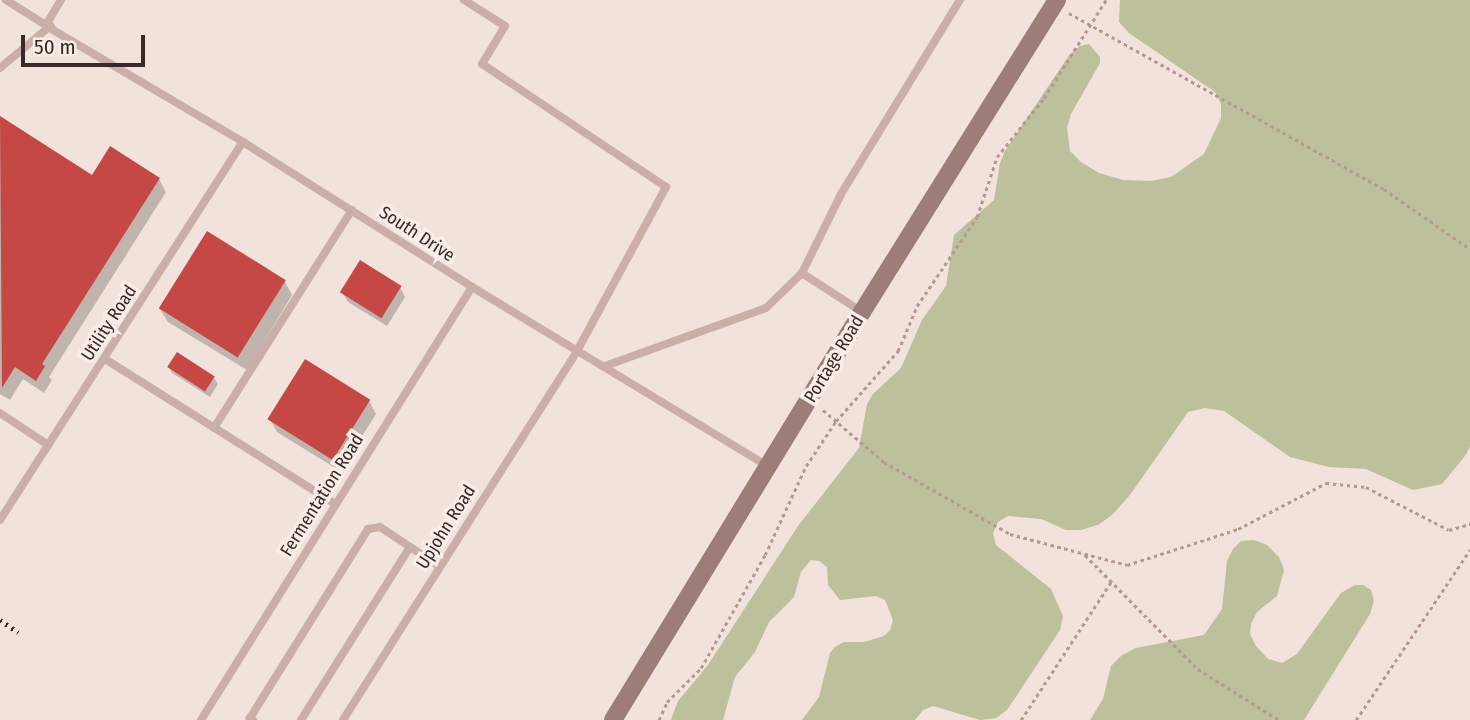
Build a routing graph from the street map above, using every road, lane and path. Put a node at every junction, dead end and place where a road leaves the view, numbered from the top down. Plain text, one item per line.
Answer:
1 (6, 0) edge
2 (61, 0) edge
3 (464, 0) edge
4 (960, 0) edge
5 (1106, 0) edge
6 (1056, 2) edge
7 (49, 27) junction
8 (1091, 27) junction
9 (0, 68) edge
10 (243, 142) junction
11 (352, 210) junction
12 (1470, 249) edge
13 (802, 273) junction
14 (471, 288) junction
15 (862, 312) junction
16 (577, 351) junction
17 (104, 359) junction
18 (605, 366) junction
19 (810, 399) junction
20 (0, 413) edge
21 (836, 421) junction
22 (214, 428) junction
23 (48, 445) junction
24 (769, 467) junction
25 (335, 503) junction
26 (0, 520) edge
27 (1470, 524) edge
28 (410, 547) junction
29 (1470, 550) edge
30 (1083, 553) junction
31 (439, 566) junction
32 (1111, 582) junction
33 (250, 719) edge
34 (201, 720) edge
35 (301, 720) edge
36 (343, 720) edge
37 (613, 720) edge
38 (659, 720) edge
39 (1021, 720) edge
40 (1279, 720) edge
41 (1356, 720) edge

1 - 7 lane, South Drive
2 - 7 lane
3 - 16 lane, Upjohn Road
4 - 13 lane
5 - 8 path
6 - 8 path
6 - 15 main road, Portage Road
7 - 9 lane
7 - 10 lane, South Drive
8 - 12 path
8 - 21 path
10 - 11 lane, South Drive
10 - 17 lane, Utility Road
11 - 14 lane, South Drive
11 - 22 lane
13 - 15 lane
13 - 18 lane
14 - 16 lane, South Drive
14 - 25 lane, Fermentation Road
15 - 19 main road, Portage Road
16 - 18 lane, South Drive
16 - 31 lane, Upjohn Road
17 - 22 lane
17 - 23 lane, Utility Road
18 - 24 lane, South Drive
19 - 21 path
19 - 24 main road, Portage Road
20 - 23 lane
21 - 30 path
21 - 38 path
22 - 25 lane
23 - 26 lane, Utility Road
24 - 37 main road, Portage Road
25 - 34 lane, Fermentation Road
27 - 30 path
28 - 31 lane
28 - 33 lane
28 - 35 lane
29 - 41 path
30 - 32 path
31 - 36 lane, Upjohn Road
32 - 39 path
32 - 40 path

